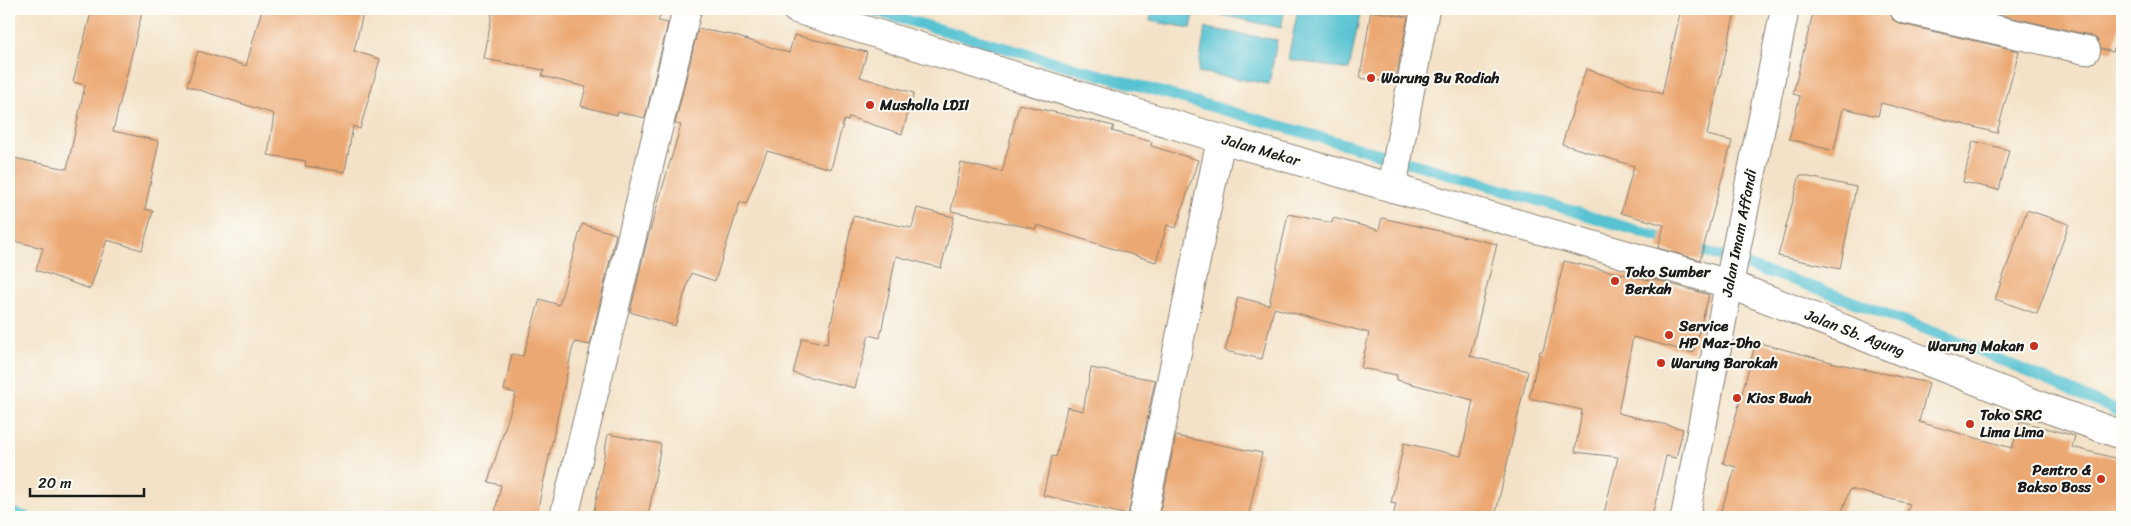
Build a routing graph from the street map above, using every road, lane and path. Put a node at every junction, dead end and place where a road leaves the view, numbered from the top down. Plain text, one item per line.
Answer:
1 (687, 9) edge
2 (796, 9) edge
3 (1425, 9) edge
4 (1785, 9) edge
5 (1904, 9) edge
6 (2086, 50) dead end
7 (1221, 139) junction
8 (1394, 179) junction
9 (1730, 276) junction
10 (2122, 435) edge
11 (564, 517) edge
12 (1143, 517) edge
13 (1685, 517) edge

1 - 11 street
2 - 7 street, Jalan Mekar
3 - 8 street
4 - 9 street, Jalan Imam Affandi
5 - 6 street
7 - 8 street, Jalan Mekar
7 - 12 street
8 - 9 street, Jalan Mekar
9 - 10 street, Jalan Sb. Agung
9 - 13 street, Jalan Imam Affandi

